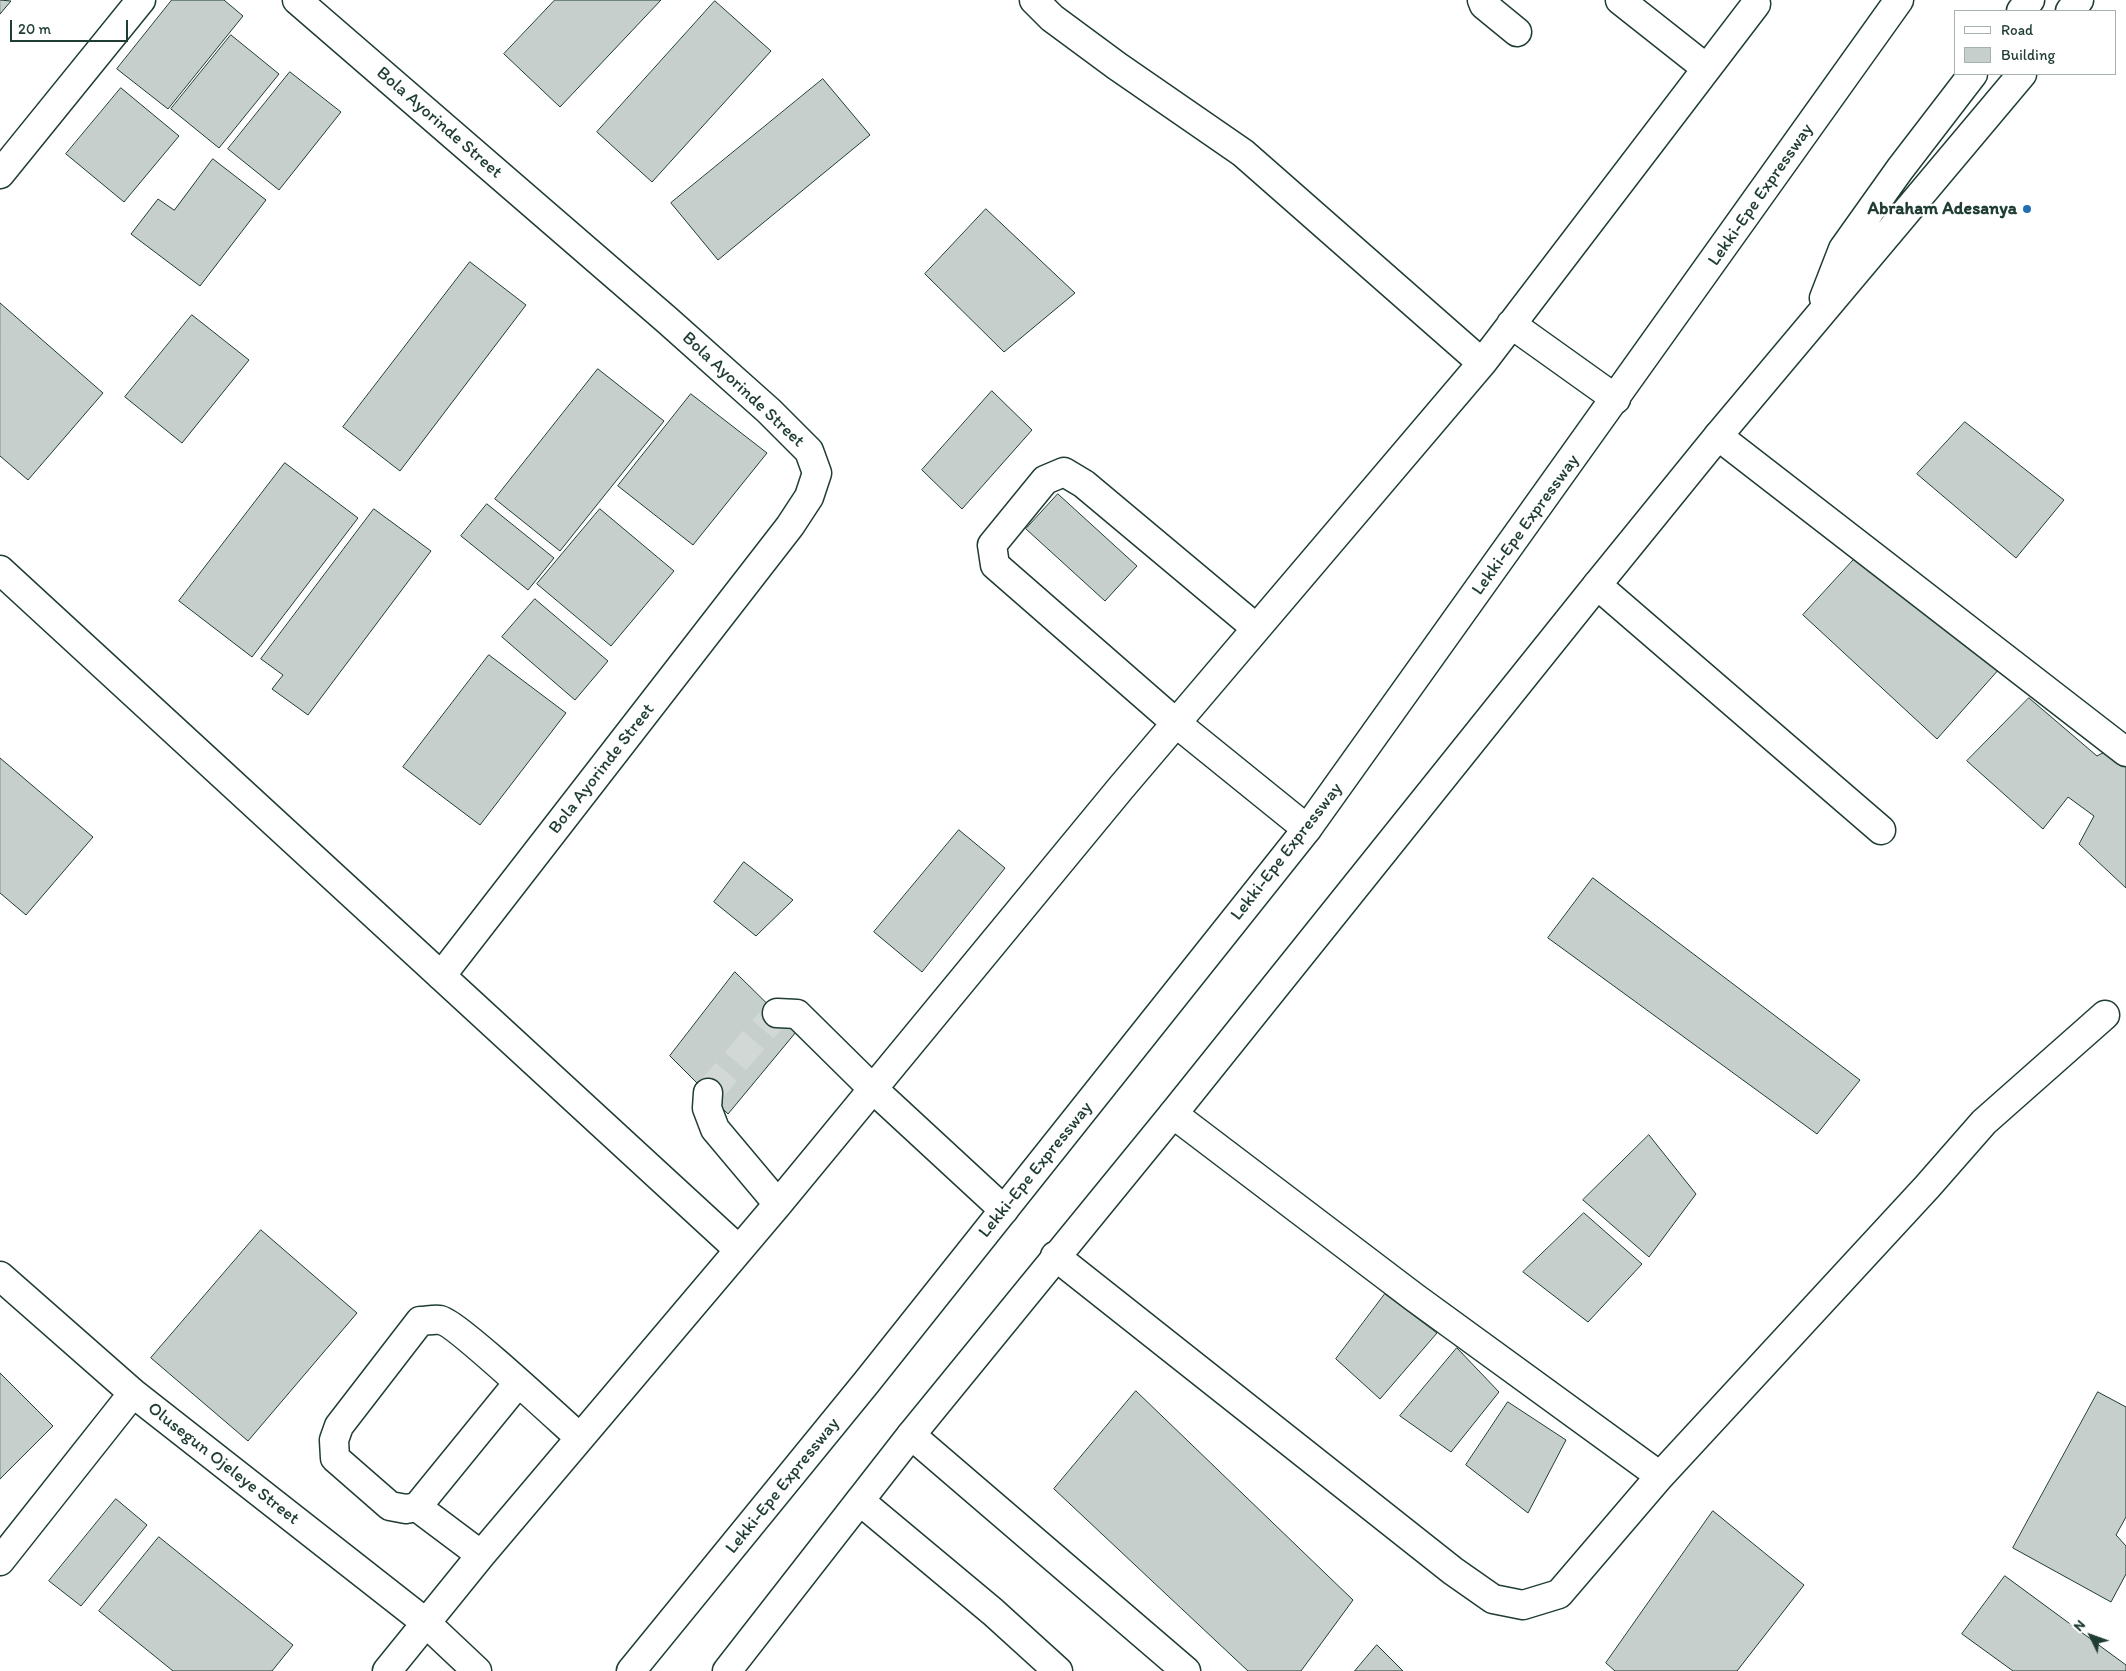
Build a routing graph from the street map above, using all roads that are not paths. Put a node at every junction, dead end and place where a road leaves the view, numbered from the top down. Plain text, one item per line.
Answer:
1 (141, 0) edge
2 (297, 0) edge
3 (1034, 0) edge
4 (1482, 0) edge
5 (1620, 0) edge
6 (1899, 0) edge
7 (2030, 0) edge
8 (2079, 0) edge
9 (1754, 1) edge
10 (2022, 10) edge
11 (2071, 10) edge
12 (1516, 32) dead end
13 (1706, 68) junction
14 (1972, 75) edge
15 (2021, 75) edge
16 (0, 174) edge
17 (1816, 321) junction
18 (1511, 324) junction
19 (1482, 363) junction
20 (1616, 399) junction
21 (1718, 436) junction
22 (0, 570) edge
23 (1598, 585) junction
24 (1256, 628) junction
25 (1176, 723) junction
26 (2126, 752) edge
27 (1307, 829) junction
28 (1881, 830) dead end
29 (441, 976) junction
30 (778, 1013) dead end
31 (2104, 1015) dead end
32 (872, 1088) junction
33 (708, 1094) dead end
34 (1173, 1114) junction
35 (778, 1204) junction
36 (1004, 1210) junction
37 (738, 1249) junction
38 (1055, 1256) junction
39 (0, 1276) edge
40 (518, 1383) junction
41 (133, 1393) junction
42 (911, 1435) junction
43 (580, 1438) junction
44 (1660, 1476) junction
45 (860, 1502) junction
46 (417, 1507) junction
47 (481, 1555) junction
48 (0, 1561) edge
49 (425, 1622) junction
50 (387, 1671) edge
51 (477, 1671) edge
52 (631, 1671) edge
53 (727, 1671) edge
54 (1058, 1671) edge
55 (1186, 1671) edge

1 - 16 main road
2 - 29 main road, Bola Ayorinde Street
3 - 19 main road
4 - 12 main road
5 - 13 main road
6 - 20 main road, Lekki-Epe Expressway
7 - 10 main road
8 - 11 main road
9 - 13 main road
13 - 18 main road
14 - 17 main road
15 - 17 main road
17 - 21 main road
18 - 19 main road
18 - 20 main road
19 - 24 main road
20 - 27 main road, Lekki-Epe Expressway
21 - 23 main road
21 - 26 main road
22 - 29 main road
23 - 28 main road
23 - 34 main road
24 - 25 main road
24 - 25 main road
25 - 27 main road
25 - 32 main road
27 - 36 main road, Lekki-Epe Expressway
29 - 37 main road
30 - 32 main road
31 - 44 main road
32 - 35 main road
32 - 36 main road
33 - 35 main road
34 - 38 main road
34 - 44 main road
35 - 37 main road
36 - 52 main road, Lekki-Epe Expressway
37 - 43 main road
38 - 42 main road
38 - 44 main road
39 - 41 main road
40 - 43 main road
40 - 46 main road
40 - 46 main road
41 - 48 main road, Olusegun Ojeleye Street
41 - 49 main road, Olusegun Ojeleye Street
42 - 45 main road
42 - 55 main road
43 - 47 main road
45 - 53 main road
45 - 54 main road
46 - 47 main road
47 - 49 main road
49 - 50 main road
49 - 51 main road, Olusegun Ojeleye Street

